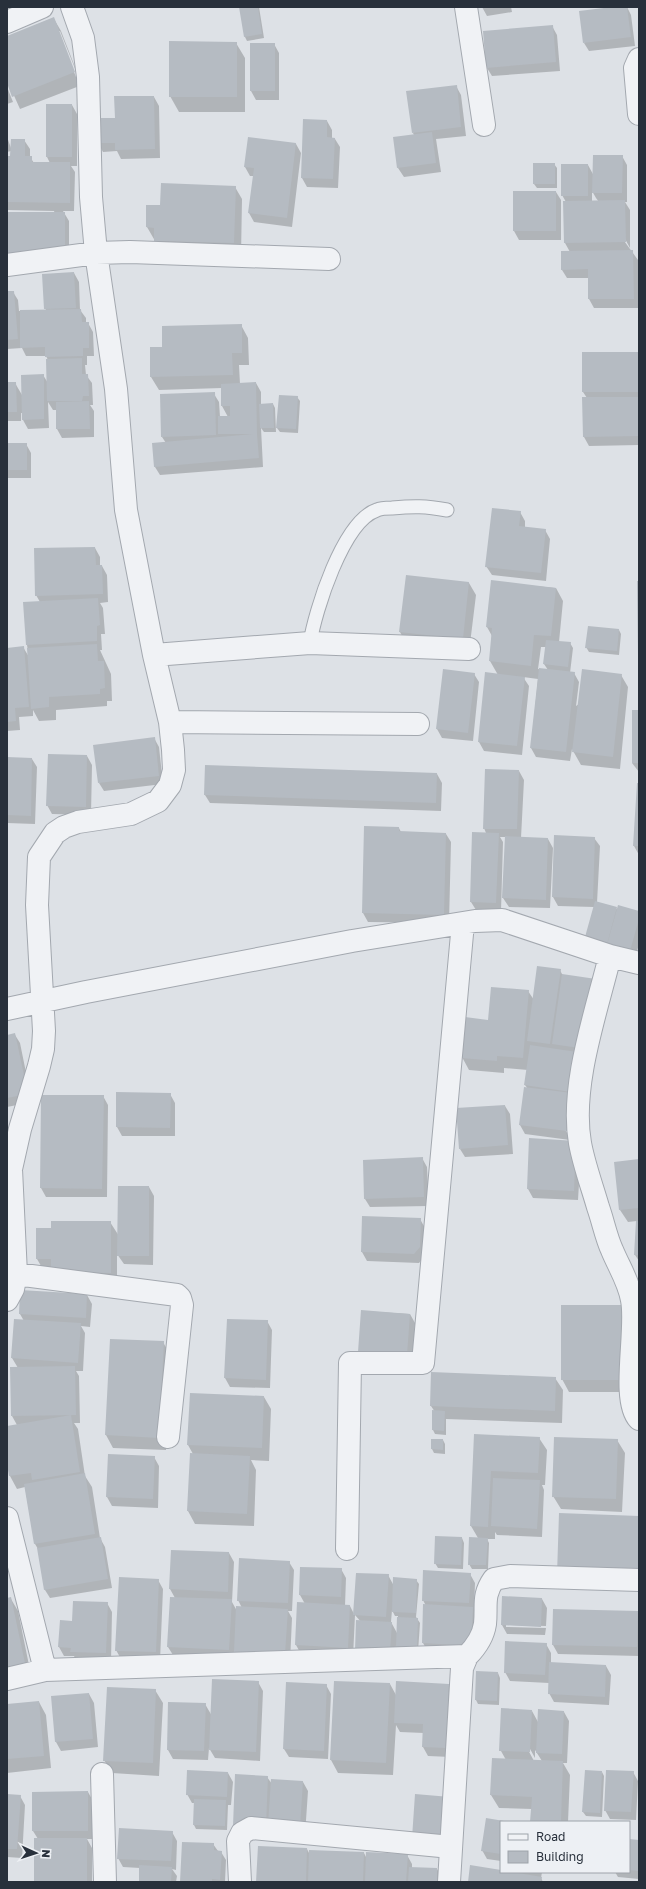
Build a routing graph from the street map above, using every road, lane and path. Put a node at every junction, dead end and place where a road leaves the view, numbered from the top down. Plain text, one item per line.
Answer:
1 (42, 7) edge
2 (72, 7) edge
3 (466, 7) edge
4 (7, 22) edge
5 (639, 60) edge
6 (639, 114) edge
7 (484, 125) dead end
8 (96, 253) junction
9 (329, 260) dead end
10 (7, 265) edge
11 (447, 510) dead end
12 (310, 643) junction
13 (469, 649) dead end
14 (154, 655) junction
15 (170, 722) junction
16 (418, 724) dead end
17 (463, 923) junction
18 (610, 956) junction
19 (639, 963) edge
20 (42, 1002) junction
21 (7, 1009) edge
22 (9, 1169) edge
23 (16, 1274) junction
24 (7, 1300) edge
25 (639, 1419) edge
26 (168, 1437) dead end
27 (7, 1518) edge
28 (347, 1549) dead end
29 (639, 1580) edge
30 (467, 1656) junction
31 (45, 1670) junction
32 (7, 1679) edge
33 (102, 1774) dead end
34 (451, 1847) junction
35 (105, 1882) edge
36 (240, 1882) edge
37 (449, 1882) edge

1 - 4 street
2 - 8 street
3 - 7 street
5 - 6 street
8 - 9 street
8 - 10 street
8 - 14 street
11 - 12 lane
12 - 13 street
12 - 14 street
14 - 15 street
15 - 16 street
15 - 20 street
17 - 18 street
17 - 20 street
17 - 28 street
18 - 19 street
18 - 25 street
20 - 21 street
20 - 22 street
22 - 23 street
23 - 24 street
23 - 26 street
27 - 31 street
29 - 30 street
30 - 31 street
30 - 34 street
31 - 32 street
33 - 35 street
34 - 36 street
34 - 37 street

